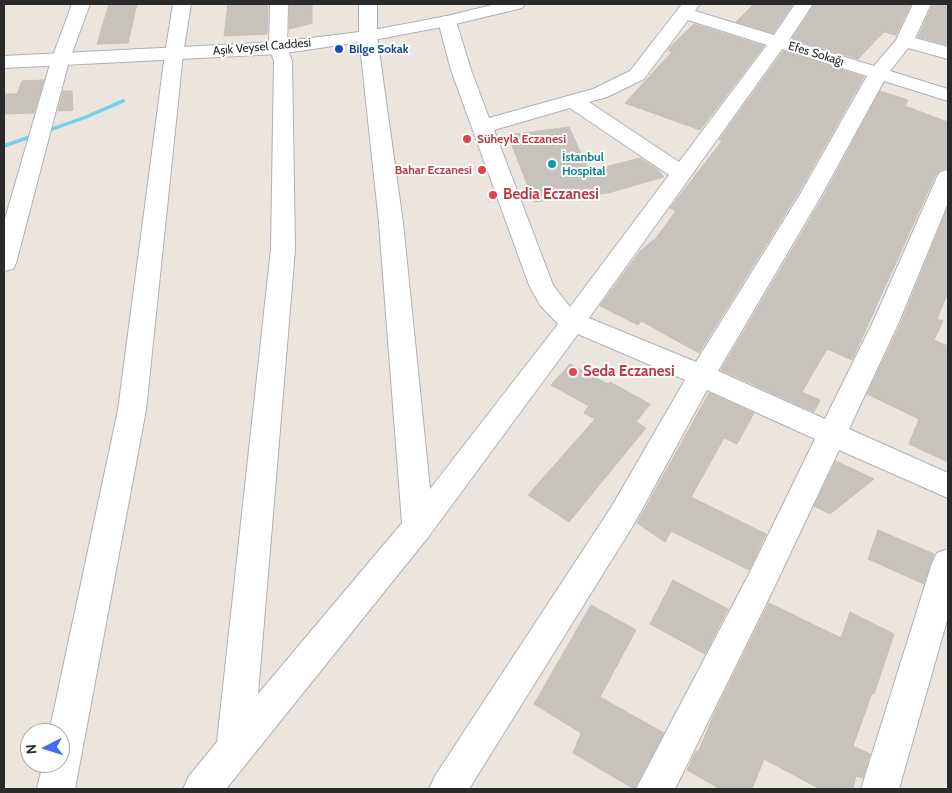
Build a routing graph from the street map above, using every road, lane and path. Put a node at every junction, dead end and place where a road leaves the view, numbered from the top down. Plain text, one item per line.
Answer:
1 (81, 4) edge
2 (182, 4) edge
3 (279, 4) edge
4 (516, 4) edge
5 (804, 4) edge
6 (922, 4) edge
7 (372, 6) edge
8 (687, 8) edge
9 (454, 14) edge
10 (368, 36) junction
11 (904, 41) junction
12 (778, 42) junction
13 (278, 48) junction
14 (174, 54) junction
15 (948, 54) edge
16 (60, 61) junction
17 (4, 62) edge
18 (878, 74) junction
19 (948, 96) edge
20 (573, 101) junction
21 (482, 127) junction
22 (682, 174) junction
23 (948, 177) edge
24 (4, 263) edge
25 (573, 322) junction
26 (701, 376) junction
27 (831, 434) junction
28 (948, 486) edge
29 (418, 527) junction
30 (948, 563) edge
31 (235, 748) junction
32 (56, 789) edge
33 (202, 789) edge
34 (448, 789) edge
35 (655, 789) edge
36 (880, 789) edge

1 - 16 street
2 - 14 street
3 - 13 street
4 - 9 street, Aşık Veysel Caddesi
5 - 12 street
6 - 11 street
7 - 10 street
8 - 12 street, Efes Sokağı
8 - 20 street
9 - 10 street, Aşık Veysel Caddesi
9 - 21 street
10 - 13 street, Aşık Veysel Caddesi
10 - 29 street
11 - 15 street
11 - 18 street
12 - 18 street, Efes Sokağı
12 - 22 street
13 - 14 street, Aşık Veysel Caddesi
13 - 31 street
14 - 16 street, Aşık Veysel Caddesi
14 - 32 street
16 - 17 street, Aşık Veysel Caddesi
16 - 24 street
18 - 19 street, Efes Sokağı
18 - 26 street
20 - 21 street
20 - 22 street
21 - 25 street
22 - 25 street
23 - 27 street
25 - 26 street
25 - 29 street
26 - 27 street
26 - 34 street
27 - 28 street
27 - 35 street
29 - 31 street
30 - 36 street
31 - 33 street

